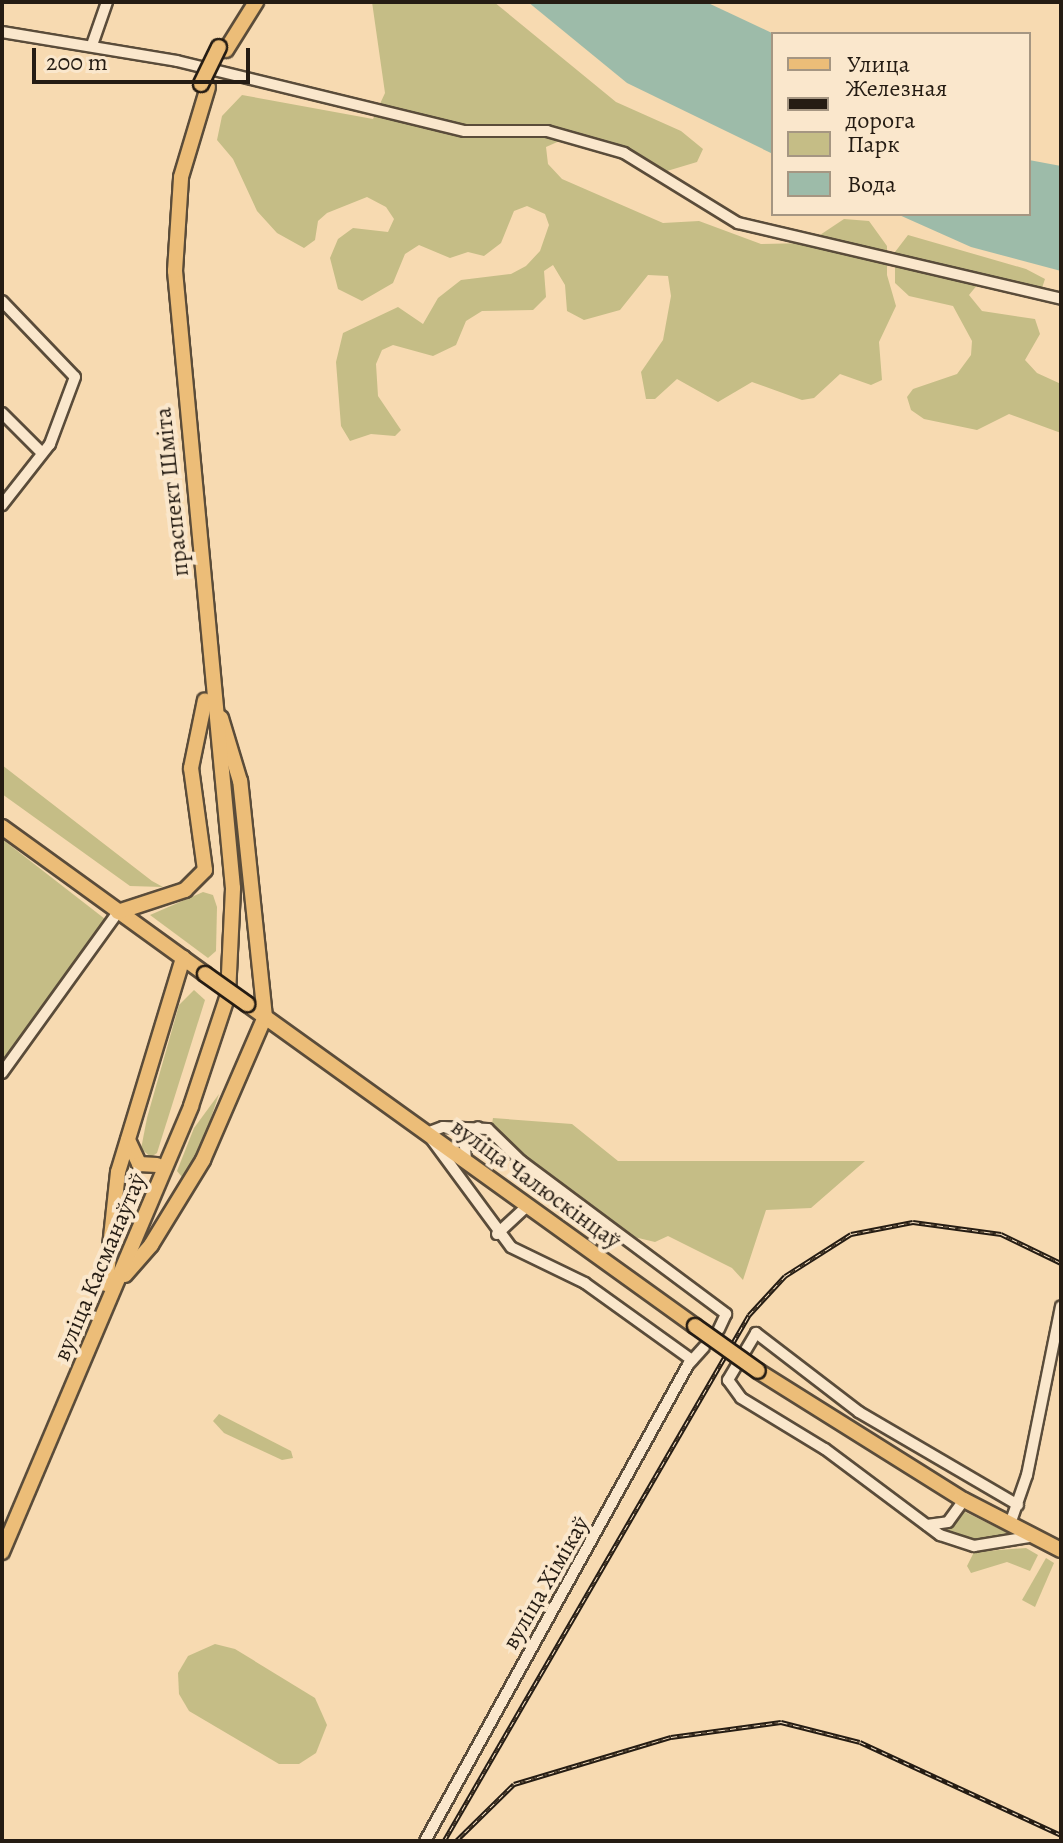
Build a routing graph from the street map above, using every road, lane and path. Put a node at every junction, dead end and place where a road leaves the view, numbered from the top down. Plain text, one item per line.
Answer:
1 (107, 2) edge
2 (246, 2) edge
3 (256, 2) edge
4 (2, 32) edge
5 (92, 45) junction
6 (222, 48) junction
7 (1061, 299) edge
8 (2, 301) edge
9 (2, 413) edge
10 (41, 452) junction
11 (2, 505) edge
12 (210, 701) junction
13 (2, 827) edge
14 (118, 912) junction
15 (183, 958) junction
16 (224, 992) joint
17 (265, 1017) junction
18 (2, 1073) edge
19 (478, 1127) junction
20 (427, 1133) junction
21 (128, 1140) junction
22 (466, 1161) junction
23 (161, 1166) junction
24 (191, 1182) junction
25 (527, 1206) junction
26 (497, 1234) junction
27 (110, 1285) junction
28 (1061, 1306) edge
29 (719, 1329) dead end
30 (704, 1347) dead end
31 (692, 1360) junction
32 (30, 1477) junction
33 (964, 1500) junction
34 (1018, 1505) junction
35 (1010, 1524) junction
36 (927, 1525) junction
37 (2, 1533) edge
38 (1035, 1536) junction
39 (1061, 1550) edge
40 (2, 1552) edge
41 (425, 1841) edge

1 - 5 street
2 - 6 main road, праспект Шміта
3 - 6 main road, праспект Шміта
4 - 5 street
5 - 7 street
6 - 12 main road, праспект Шміта, bridge
8 - 10 street
9 - 10 street
10 - 11 street
12 - 14 main road
12 - 16 main road, праспект Шміта
12 - 17 main road
13 - 14 main road, вуліца Чалюскінцаў
14 - 15 main road, вуліца Чалюскінцаў
14 - 18 street
15 - 17 main road, вуліца Чалюскінцаў, bridge
15 - 21 main road
16 - 23 main road, вуліца Касманаўтаў
17 - 20 main road, вуліца Чалюскінцаў
17 - 24 main road
19 - 20 street
19 - 22 street
19 - 29 street
20 - 22 main road, вуліца Чалюскінцаў
20 - 26 street
21 - 23 main road
21 - 27 main road
22 - 25 main road, вуліца Чалюскінцаў
23 - 24 main road
23 - 27 main road, вуліца Касманаўтаў
24 - 27 main road
25 - 26 street
25 - 33 main road, вуліца Чалюскінцаў, bridge
26 - 31 street
27 - 32 main road, вуліца Касманаўтаў
28 - 34 street
30 - 31 street, вуліца Хімікаў
31 - 41 street, вуліца Хімікаў
32 - 37 main road, вуліца Касманаўтаў
32 - 40 main road, вуліца Касманаўтаў
33 - 35 main road, вуліца Чалюскінцаў
33 - 36 street
34 - 35 street
34 - 36 street
35 - 38 main road, вуліца Чалюскінцаў
36 - 38 street
38 - 39 main road, вуліца Чалюскінцаў

